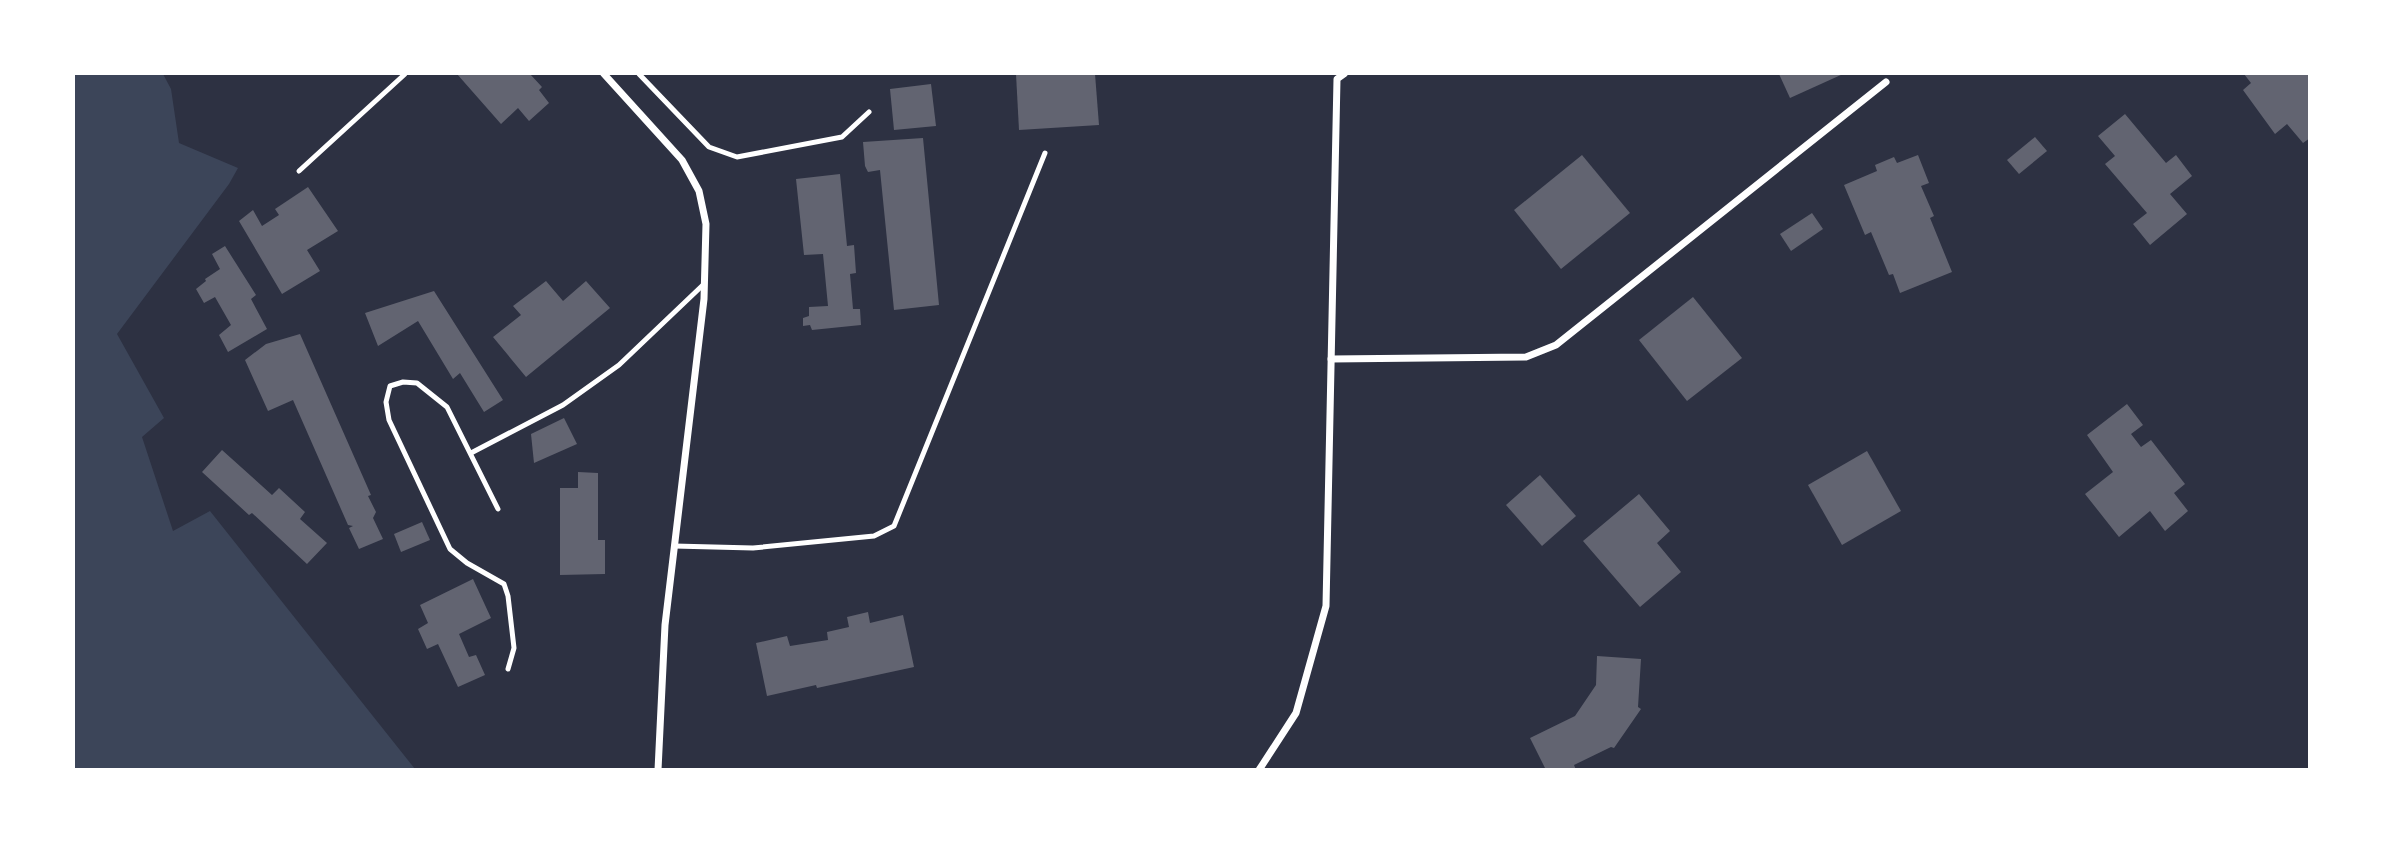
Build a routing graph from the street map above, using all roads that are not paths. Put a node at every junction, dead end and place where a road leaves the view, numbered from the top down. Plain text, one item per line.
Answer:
1 (405, 74) edge
2 (604, 74) edge
3 (639, 74) edge
4 (1344, 74) edge
5 (1886, 82) dead end
6 (869, 112) dead end
7 (1045, 153) dead end
8 (299, 171) dead end
9 (704, 284) junction
10 (1331, 359) junction
11 (471, 453) junction
12 (499, 509) dead end
13 (674, 546) junction
14 (508, 669) dead end
15 (658, 769) edge
16 (1259, 769) edge

1 - 8 lane
2 - 9 street
3 - 6 lane
4 - 10 street
5 - 10 street
7 - 13 lane
9 - 11 lane
9 - 13 street
10 - 16 street
11 - 12 lane
11 - 14 lane
13 - 15 street

